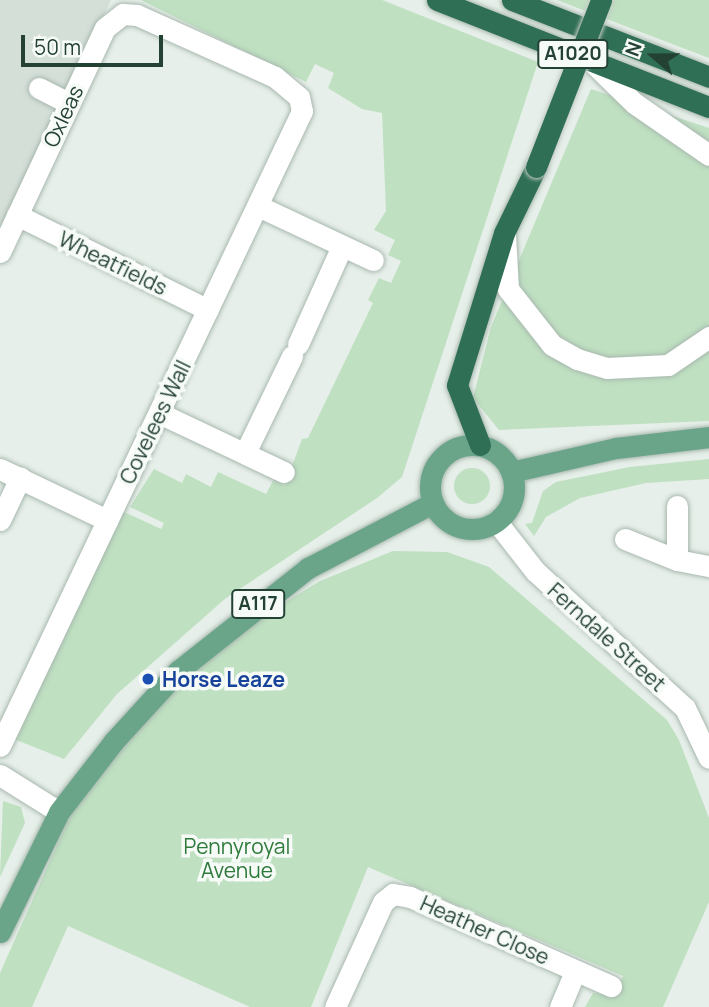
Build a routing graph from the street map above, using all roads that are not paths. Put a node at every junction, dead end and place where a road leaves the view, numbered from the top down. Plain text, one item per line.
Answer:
1 (437, 0) edge
2 (512, 0) edge
3 (601, 0) edge
4 (593, 63) junction
5 (709, 77) edge
6 (39, 88) dead end
7 (299, 97) joint
8 (69, 103) junction
9 (709, 107) edge
10 (709, 155) edge
11 (258, 206) junction
12 (17, 215) junction
13 (505, 233) junction
14 (342, 246) junction
15 (0, 252) edge
16 (373, 260) dead end
17 (208, 310) junction
18 (709, 337) edge
19 (159, 413) junction
20 (709, 438) edge
21 (480, 446) junction
22 (245, 453) junction
23 (0, 468) edge
24 (284, 472) dead end
25 (512, 472) junction
26 (20, 478) junction
27 (433, 503) junction
28 (677, 506) dead end
29 (0, 520) edge
30 (107, 520) junction
31 (496, 521) junction
32 (625, 540) dead end
33 (677, 560) junction
34 (709, 566) edge
35 (702, 720) edge
36 (0, 746) edge
37 (709, 758) edge
38 (0, 775) edge
39 (59, 811) junction
40 (0, 932) edge
41 (575, 971) junction
42 (611, 986) dead end
43 (335, 1007) edge
44 (560, 1007) edge

1 - 4 highway, A1020
2 - 5 highway, A1020
3 - 13 highway, bridge
4 - 9 highway, A1020
4 - 10 street
6 - 8 street
7 - 8 street, Oxleas
7 - 11 street, Covelees Wall
8 - 12 street, Oxleas
11 - 14 street
11 - 17 street, Covelees Wall
12 - 15 street, Oxleas
12 - 17 street, Wheatfields
13 - 18 street
13 - 21 highway
14 - 16 street
14 - 22 street
17 - 19 street, Covelees Wall
19 - 22 street
19 - 30 street, Covelees Wall
20 - 25 main road
21 - 25 main road
21 - 27 main road
22 - 24 street
23 - 26 street
25 - 31 main road
26 - 29 street
26 - 30 street
27 - 31 main road
27 - 39 main road, A117
28 - 33 street
30 - 36 street, Covelees Wall
31 - 35 street, Ferndale Street
32 - 33 street
33 - 34 street
35 - 37 street, Ferndale Street
38 - 39 street
39 - 40 main road, A117
41 - 42 street, Heather Close
41 - 43 street, Heather Close
41 - 44 street, Heather Close

